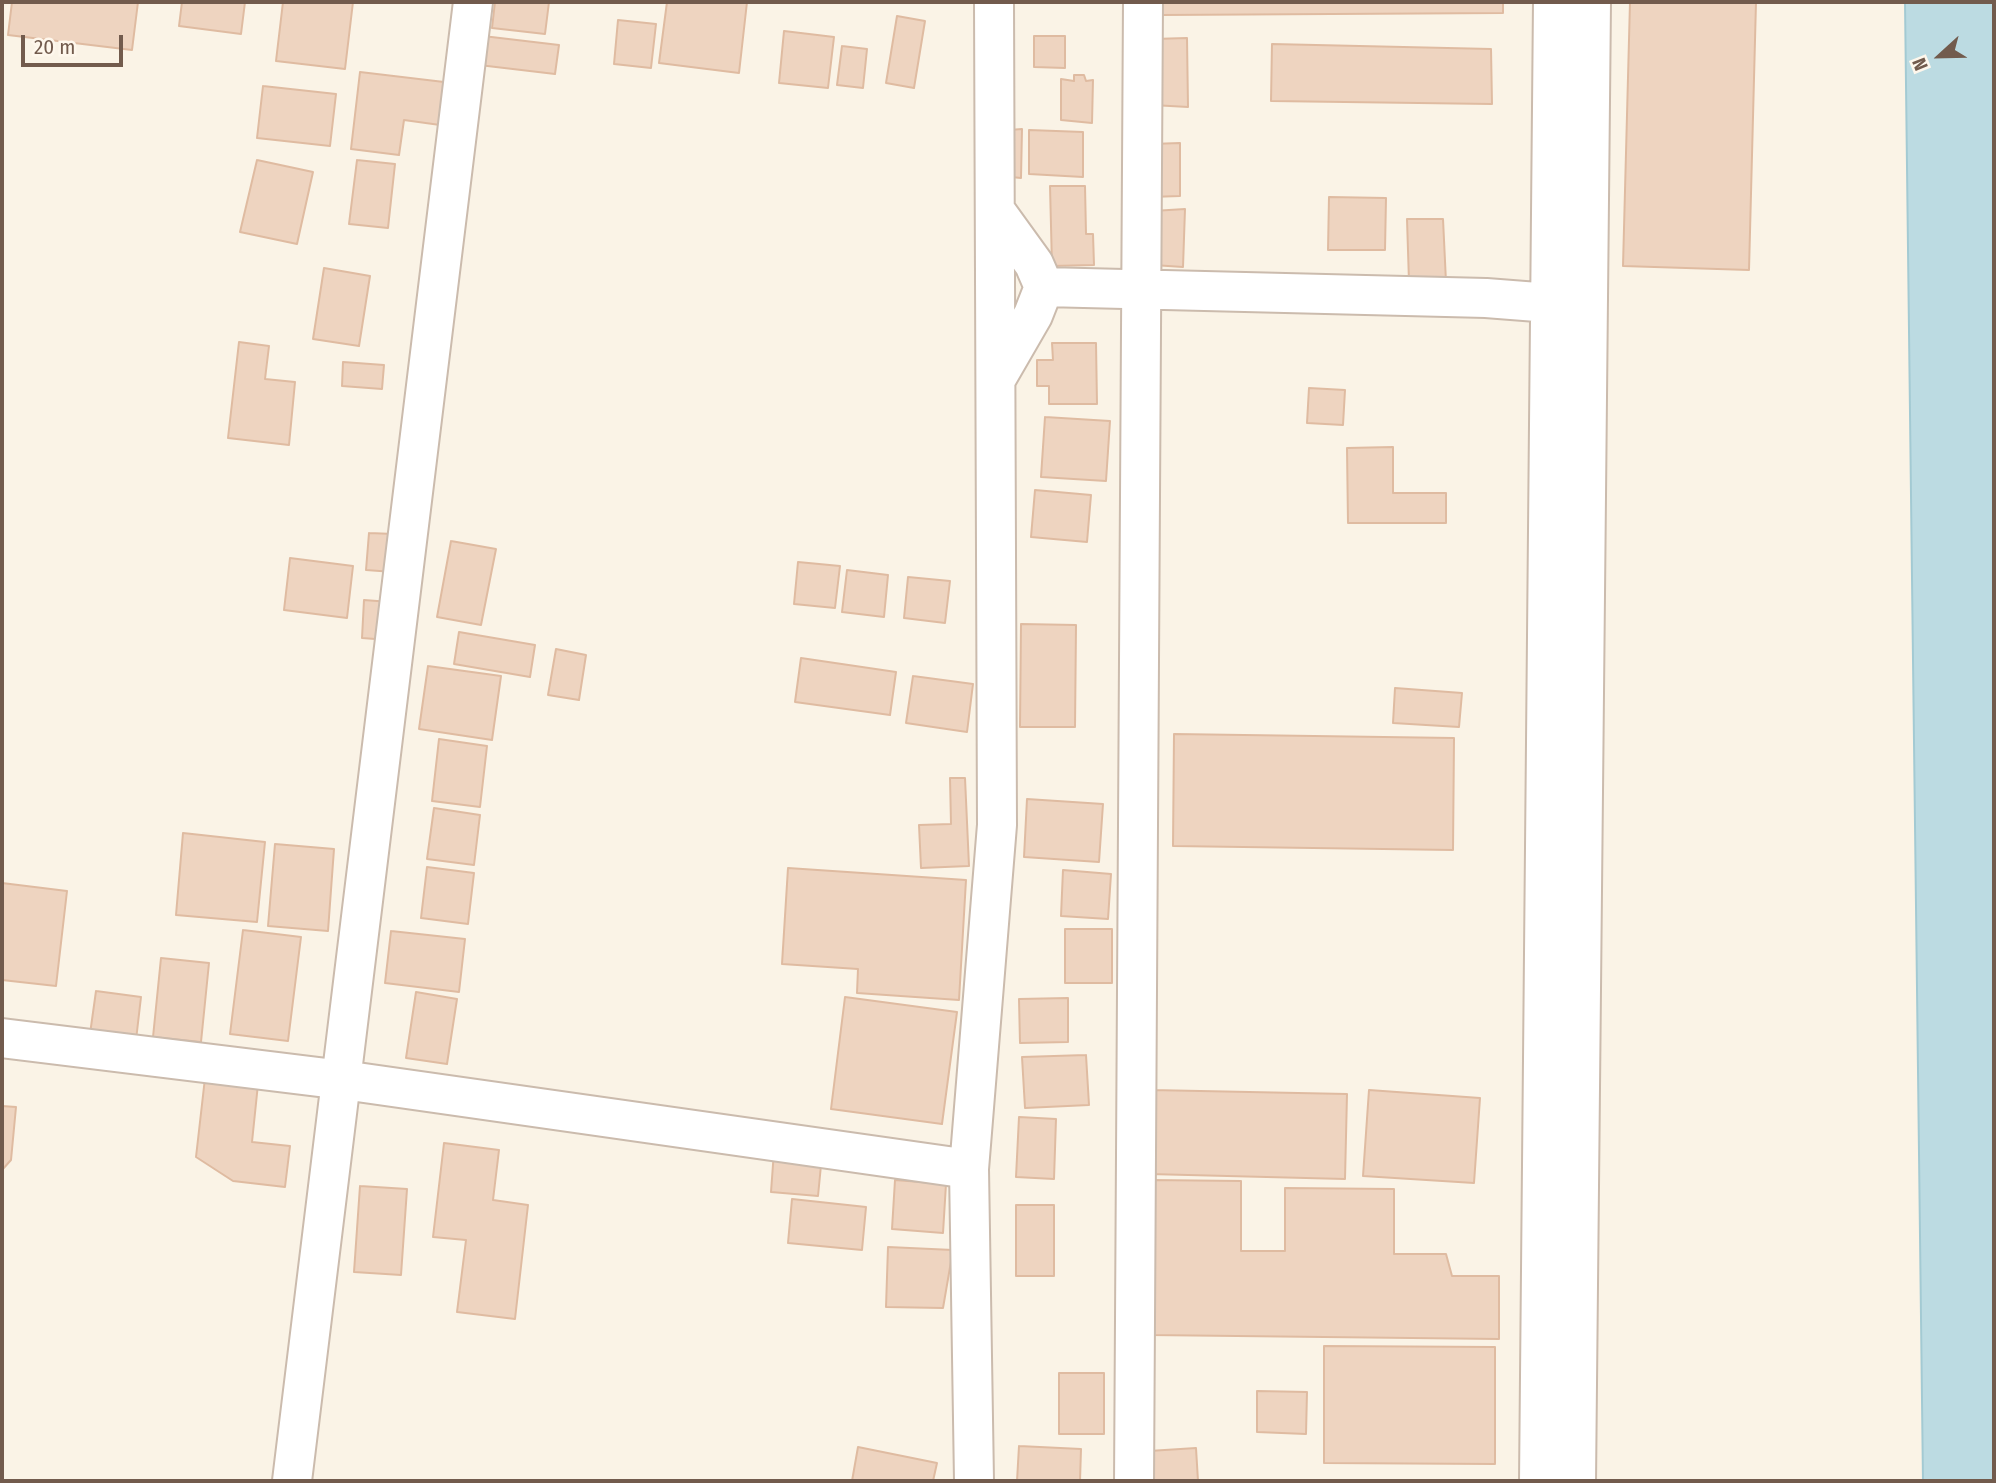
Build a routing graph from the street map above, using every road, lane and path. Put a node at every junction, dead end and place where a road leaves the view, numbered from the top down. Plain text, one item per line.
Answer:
1 (473, 2) edge
2 (994, 2) edge
3 (1143, 2) edge
4 (1553, 2) edge
5 (1591, 2) edge
6 (995, 210) junction
7 (1044, 287) junction
8 (1143, 291) junction
9 (1550, 303) junction
10 (995, 380) junction
11 (2, 1038) edge
12 (343, 1080) junction
13 (968, 1169) junction
14 (292, 1481) edge
15 (974, 1481) edge
16 (1134, 1481) edge
17 (1539, 1481) edge
18 (1576, 1481) edge

1 - 12 street
2 - 6 street
3 - 8 street
4 - 9 street
5 - 18 street
6 - 7 street
6 - 10 street
7 - 8 street
7 - 10 street
8 - 9 street
8 - 16 street
9 - 17 street
10 - 13 street
11 - 12 street
12 - 13 street
12 - 14 street
13 - 15 street

